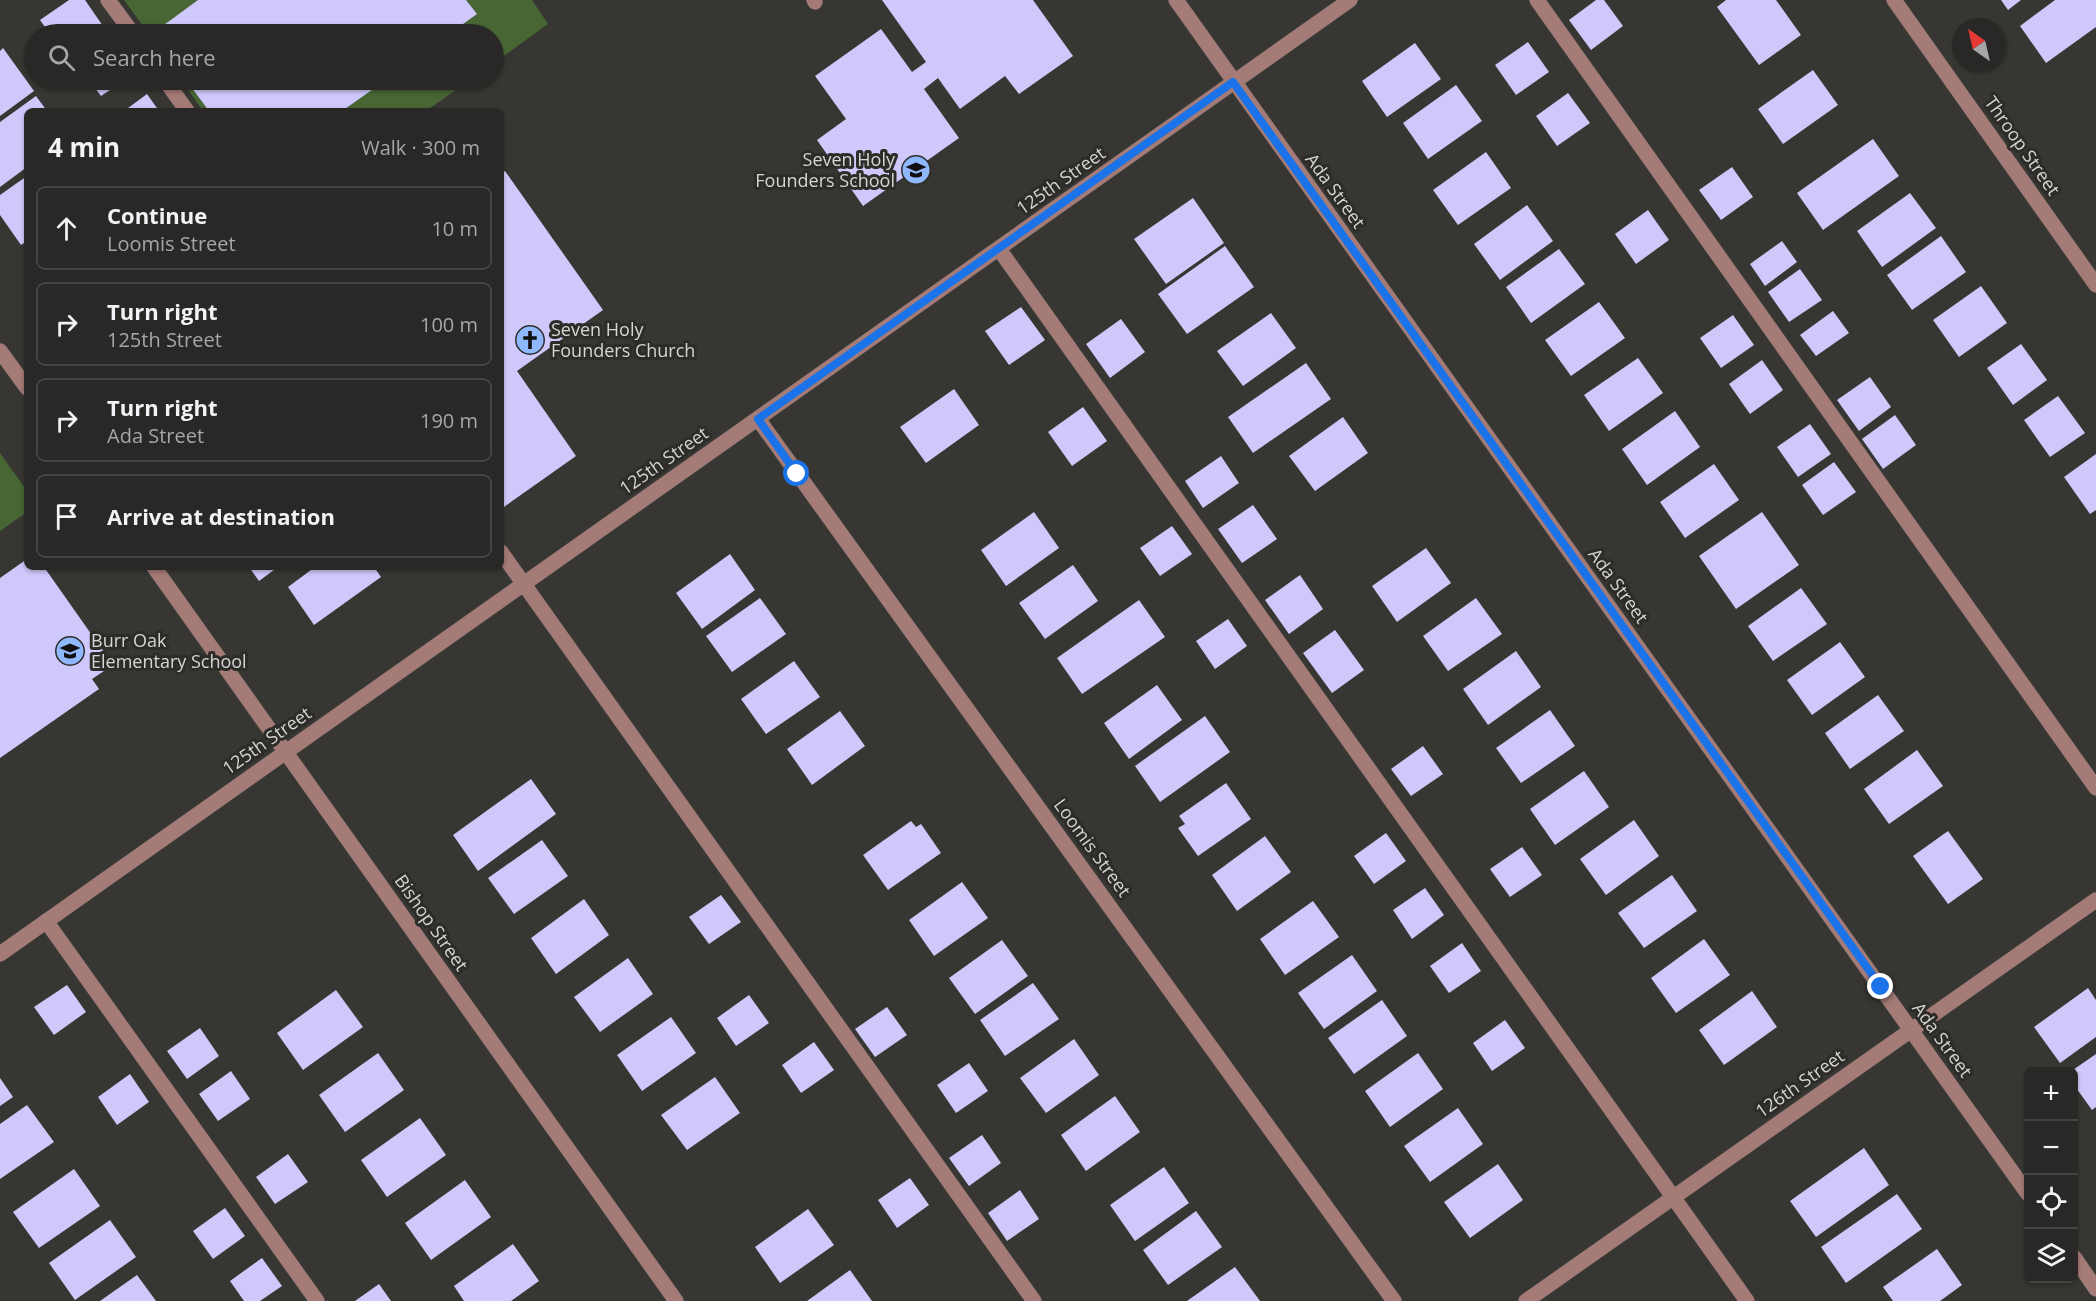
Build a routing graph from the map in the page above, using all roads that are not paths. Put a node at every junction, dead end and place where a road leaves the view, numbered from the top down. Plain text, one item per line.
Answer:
1 (108, 0) edge
2 (1176, 0) edge
3 (1350, 0) edge
4 (1537, 0) edge
5 (1894, 0) edge
6 (126, 24) edge
7 (1233, 82) junction
8 (172, 90) edge
9 (186, 108) edge
10 (999, 249) junction
11 (2096, 285) edge
12 (0, 351) edge
13 (24, 384) edge
14 (758, 419) junction
15 (504, 556) edge
16 (156, 570) edge
17 (524, 584) junction
18 (285, 752) junction
19 (2096, 788) edge
20 (2096, 900) edge
21 (46, 921) junction
22 (0, 954) edge
23 (1911, 1030) junction
24 (2024, 1188) edge
25 (1673, 1197) junction
26 (2078, 1264) edge
27 (2096, 1289) edge
28 (317, 1301) edge
29 (676, 1301) edge
30 (1034, 1301) edge
31 (1394, 1301) edge
32 (1526, 1301) edge
33 (1747, 1301) edge

1 - 6 street
2 - 7 street, Ada Street
3 - 7 street, 125th Street
4 - 19 street
5 - 11 street, Throop Street
7 - 10 street, 125th Street
7 - 23 street, Ada Street
8 - 9 street
10 - 14 street, 125th Street
10 - 25 street
12 - 13 street
14 - 17 street, 125th Street
14 - 31 street, Loomis Street
15 - 17 street
16 - 18 street, Bishop Street
17 - 18 street, 125th Street
17 - 30 street
18 - 21 street, 125th Street
18 - 29 street, Bishop Street
20 - 23 street, 126th Street
21 - 22 street, 125th Street
21 - 28 street
23 - 24 street, Ada Street
23 - 25 street, 126th Street
25 - 32 street, 126th Street
25 - 33 street
26 - 27 street

